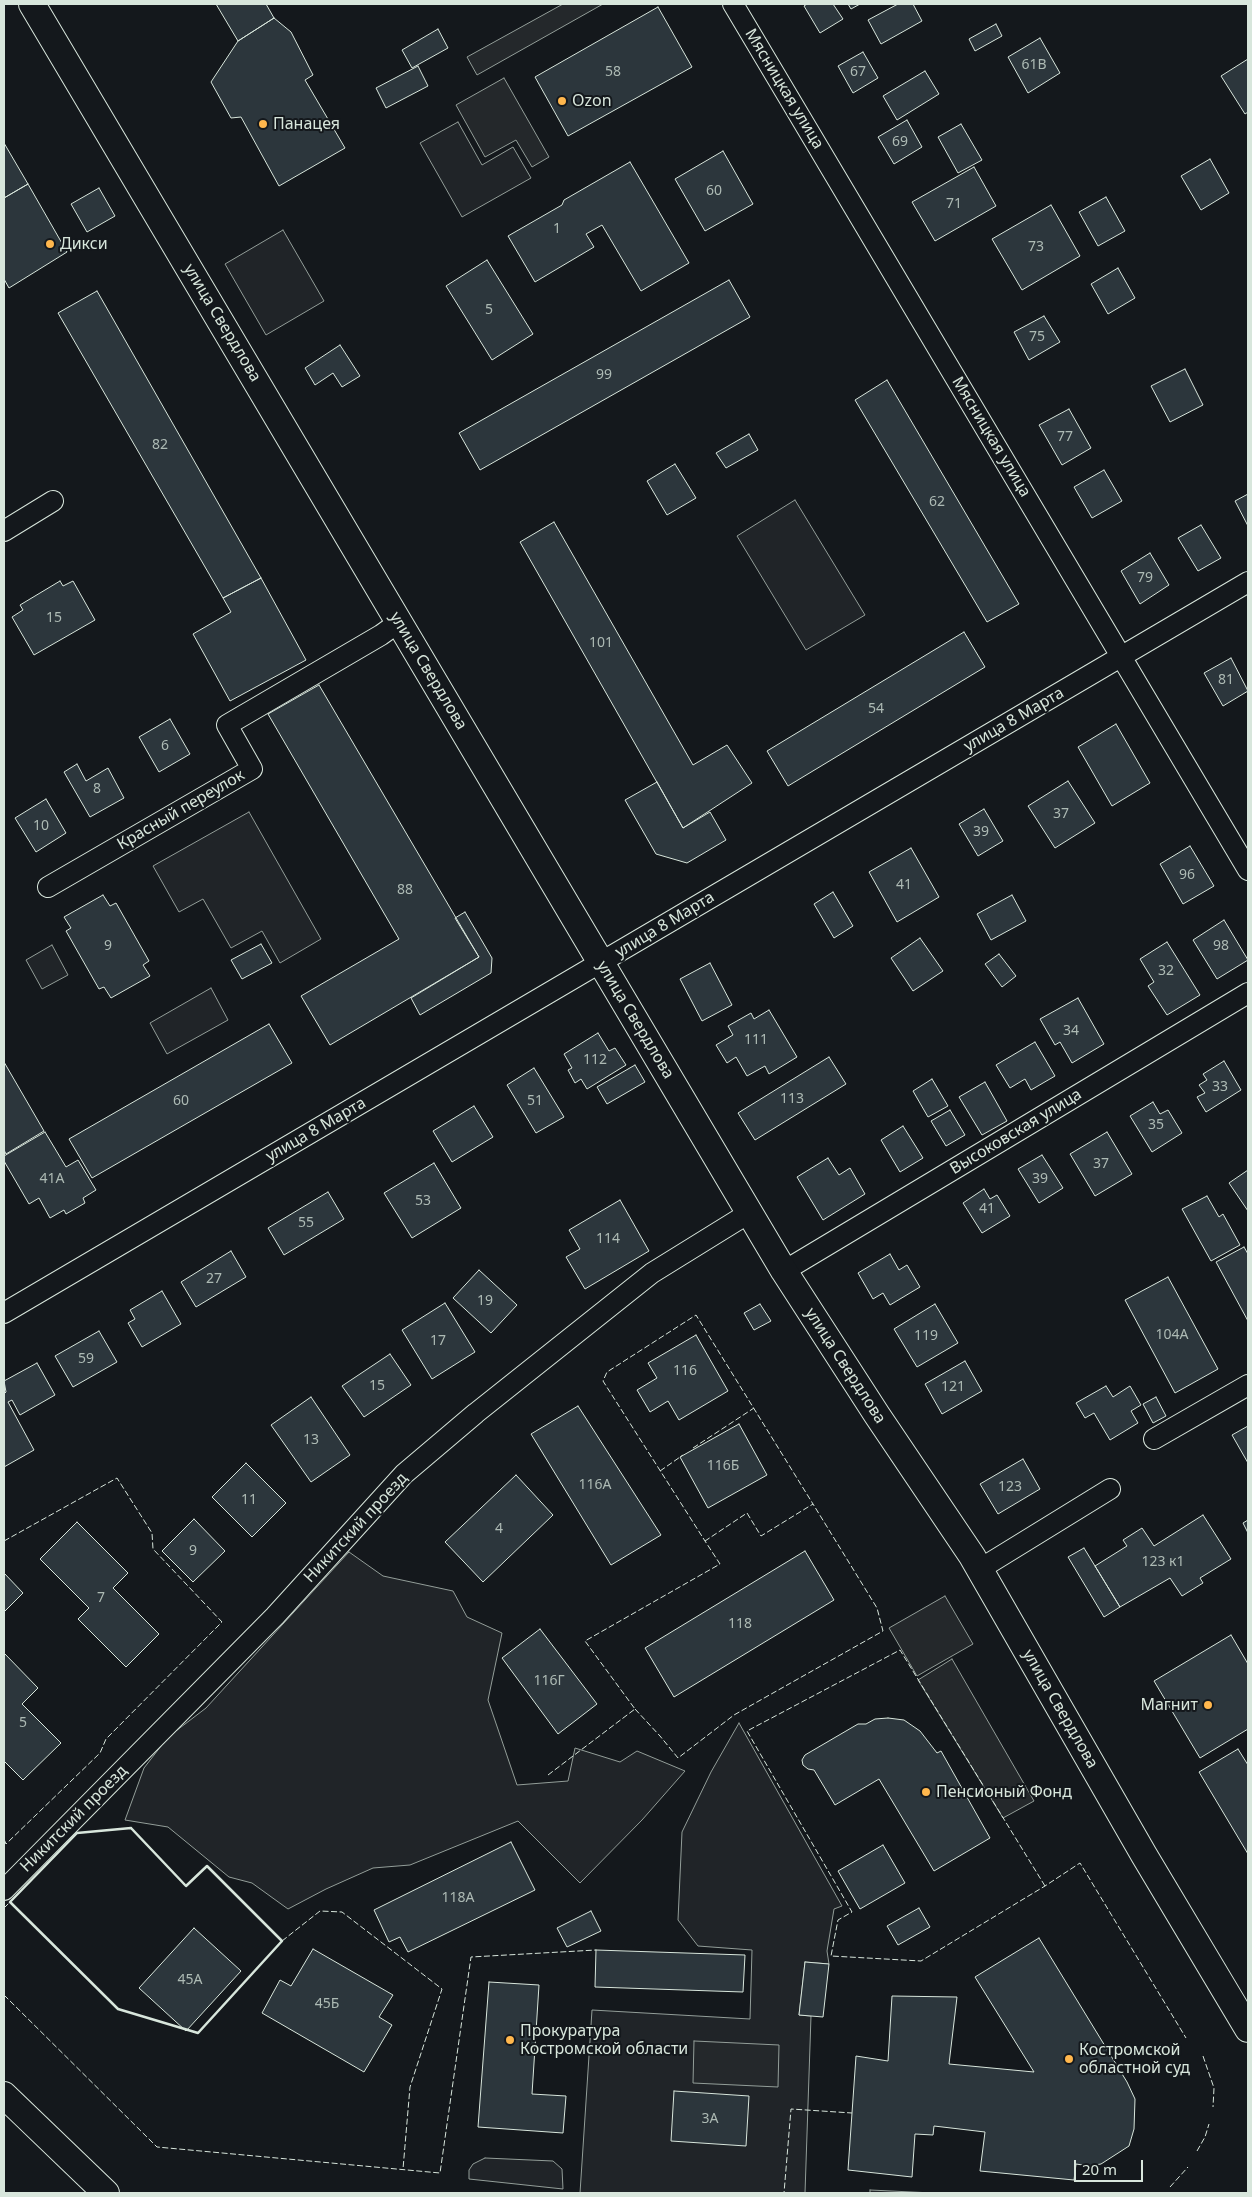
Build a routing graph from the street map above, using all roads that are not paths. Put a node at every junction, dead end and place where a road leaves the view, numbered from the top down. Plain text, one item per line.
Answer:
1 (32, 4) edge
2 (733, 4) edge
3 (53, 501) dead end
4 (4, 531) edge
5 (1248, 582) edge
6 (399, 622) junction
7 (1121, 657) junction
8 (1248, 870) edge
9 (48, 887) dead end
10 (601, 962) junction
11 (1248, 994) edge
12 (749, 1212) junction
13 (784, 1271) junction
14 (4, 1313) edge
15 (1248, 1385) edge
16 (1154, 1439) dead end
17 (1110, 1488) dead end
18 (980, 1569) junction
19 (4, 1890) edge
20 (1248, 2029) edge
21 (4, 2094) edge
22 (107, 2193) edge

1 - 6 street, улица Свердлова
2 - 7 street, Мясницкая улица
3 - 4 street
5 - 7 street, улица 8 Марта
6 - 9 street, Красный переулок
6 - 10 street, улица Свердлова
7 - 8 street, Мясницкая улица
7 - 10 street, улица 8 Марта
10 - 12 street, улица Свердлова
10 - 14 street, улица 8 Марта
11 - 13 street, Высоковская улица
12 - 13 street, улица Свердлова
12 - 19 street, Никитский проезд
13 - 18 street, улица Свердлова
15 - 16 street
17 - 18 street
18 - 20 street, улица Свердлова
21 - 22 street

